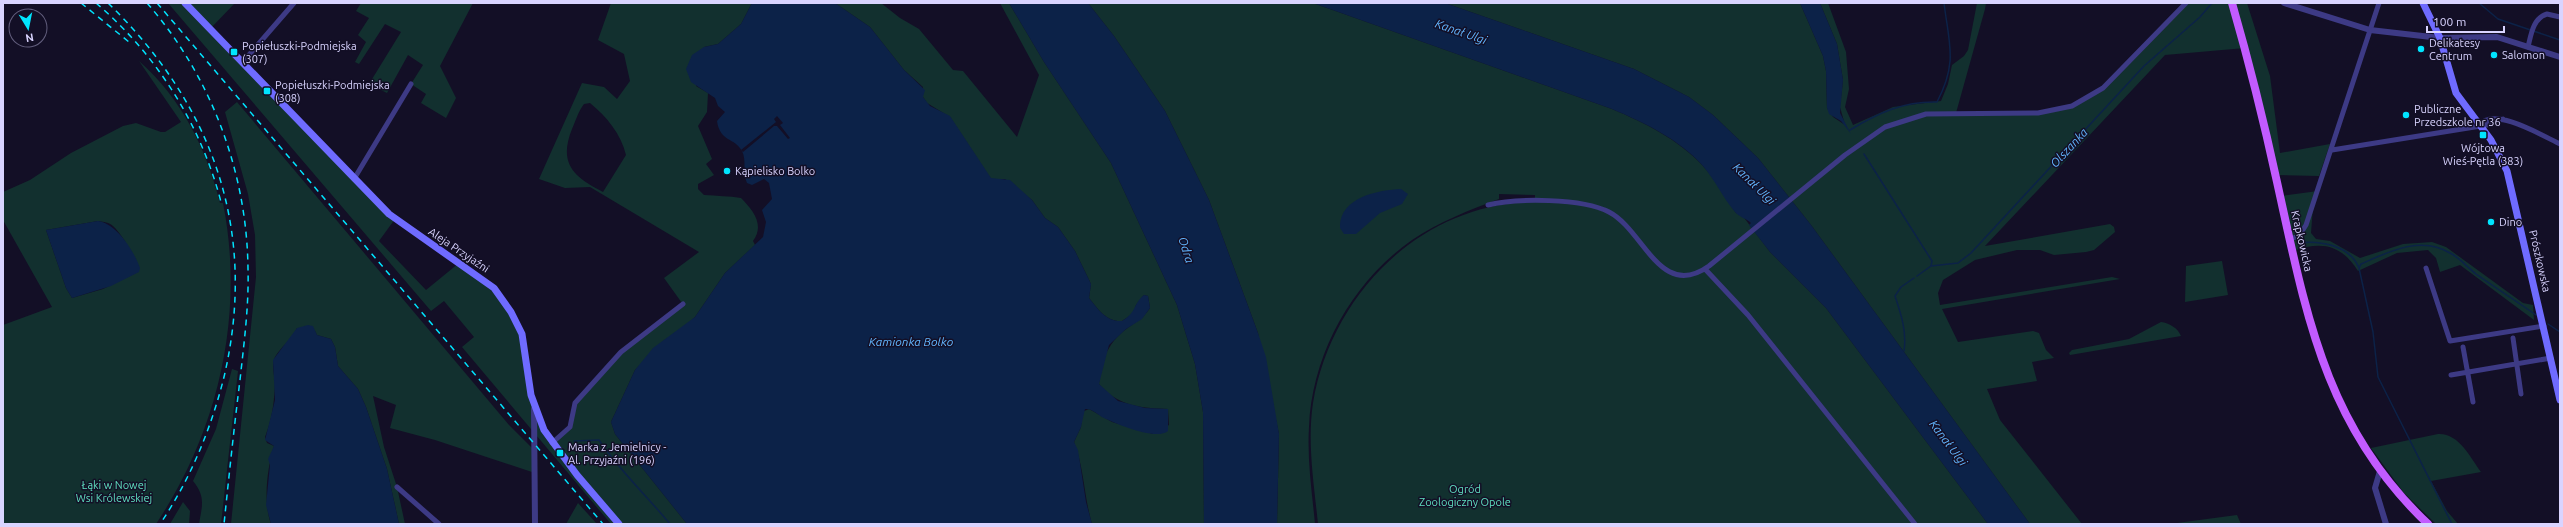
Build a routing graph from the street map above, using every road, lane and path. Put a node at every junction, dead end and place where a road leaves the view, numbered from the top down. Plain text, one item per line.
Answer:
1 (185, 3) edge
2 (294, 3) edge
3 (2186, 3) edge
4 (2232, 3) edge
5 (2284, 3) edge
6 (2379, 3) edge
7 (2423, 3) edge
8 (2560, 17) edge
9 (2370, 30) junction
10 (2440, 38) junction
11 (2528, 47) junction
12 (2560, 57) edge
13 (240, 60) junction
14 (411, 84) dead end
15 (2480, 125) junction
16 (2560, 144) edge
17 (2332, 150) junction
18 (354, 179) junction
19 (1488, 205) dead end
20 (2290, 239) junction
21 (1707, 267) junction
22 (2426, 268) dead end
23 (683, 304) dead end
24 (2544, 326) junction
25 (2513, 338) dead end
26 (2463, 346) dead end
27 (2551, 358) junction
28 (2517, 364) junction
29 (2467, 372) junction
30 (2451, 375) dead end
31 (2522, 394) dead end
32 (2560, 400) edge
33 (2472, 402) dead end
34 (534, 409) junction
35 (552, 443) junction
36 (2380, 471) junction
37 (397, 487) dead end
38 (439, 524) edge
39 (535, 524) edge
40 (619, 524) edge
41 (1915, 524) edge
42 (2386, 524) edge
43 (2428, 524) edge

1 - 13 main road, Aleja Przyjaźni
2 - 13 street
3 - 21 street
4 - 20 main road, Krapkowicka
5 - 9 street
6 - 9 street
7 - 10 main road, Prószkowska
8 - 11 street
9 - 10 street
9 - 17 street
10 - 11 street
10 - 15 main road, Prószkowska
11 - 12 street
13 - 18 main road, Aleja Przyjaźni
14 - 18 street
15 - 16 street
15 - 17 street
15 - 24 main road, Prószkowska
17 - 20 street
18 - 34 main road, Aleja Przyjaźni
19 - 21 street
20 - 36 main road, Krapkowicka
21 - 41 street
22 - 24 street
23 - 35 street
24 - 27 main road, Prószkowska
25 - 28 street
26 - 29 street
27 - 28 street
27 - 32 main road, Prószkowska
28 - 29 street
28 - 31 street
29 - 30 street
29 - 33 street
34 - 35 main road
34 - 39 street, Aleja Przyjaźni
35 - 40 main road
36 - 42 street
36 - 43 main road, Krapkowicka
37 - 38 street

